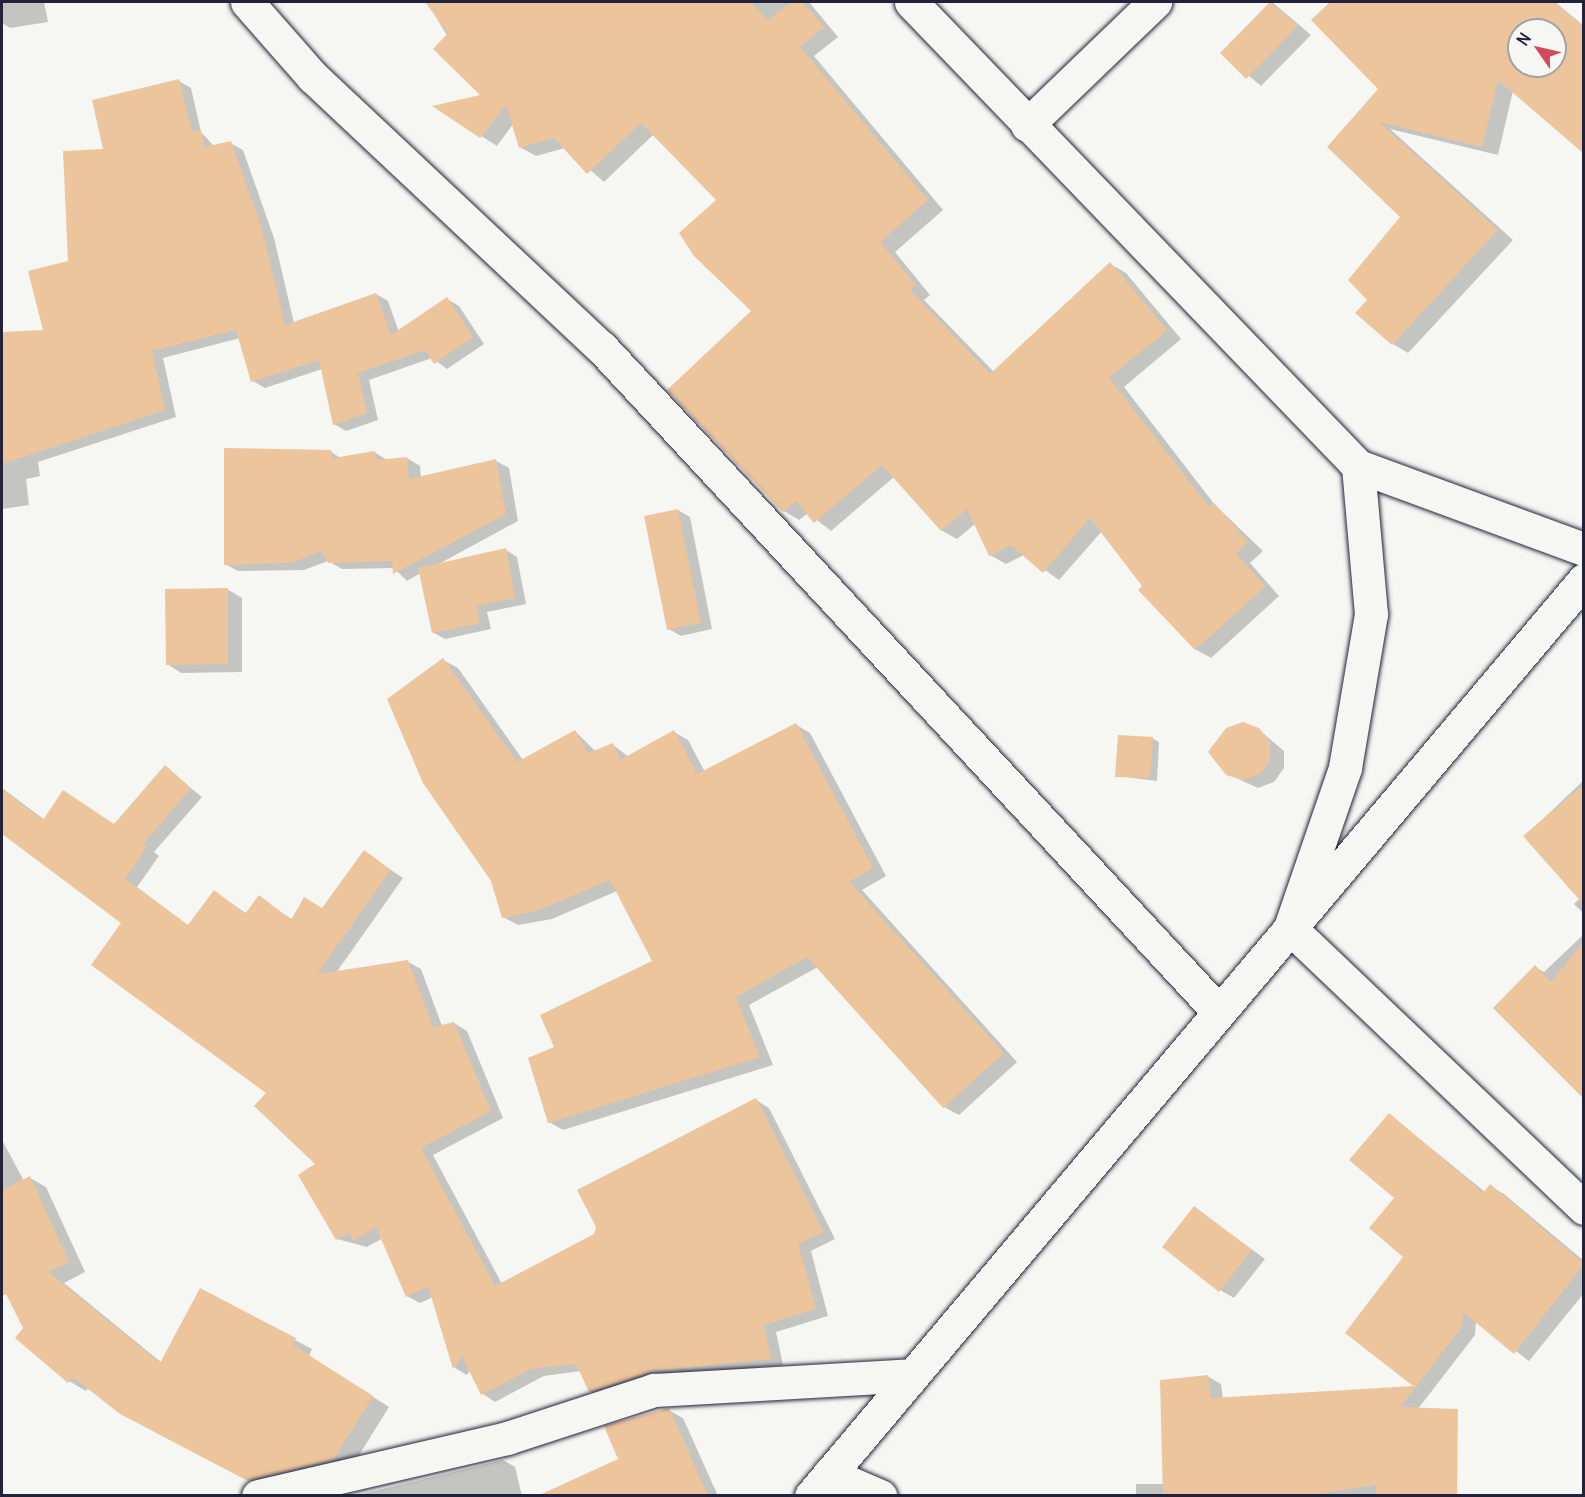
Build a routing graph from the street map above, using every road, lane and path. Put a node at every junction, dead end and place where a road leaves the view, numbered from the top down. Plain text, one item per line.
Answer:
1 (248, 2) edge
2 (911, 2) edge
3 (1155, 2) edge
4 (1027, 124) junction
5 (1358, 466) junction
6 (1584, 549) edge
7 (1584, 580) edge
8 (1290, 928) junction
9 (1219, 1012) junction
10 (1584, 1208) edge
11 (912, 1375) junction
12 (820, 1485) edge
13 (258, 1496) edge
14 (880, 1496) edge

1 - 9 street
2 - 4 street
3 - 4 street
4 - 5 street
5 - 6 street
5 - 8 street
7 - 8 street
8 - 9 street
8 - 10 street
9 - 11 street
11 - 12 street
11 - 13 street
12 - 14 street

